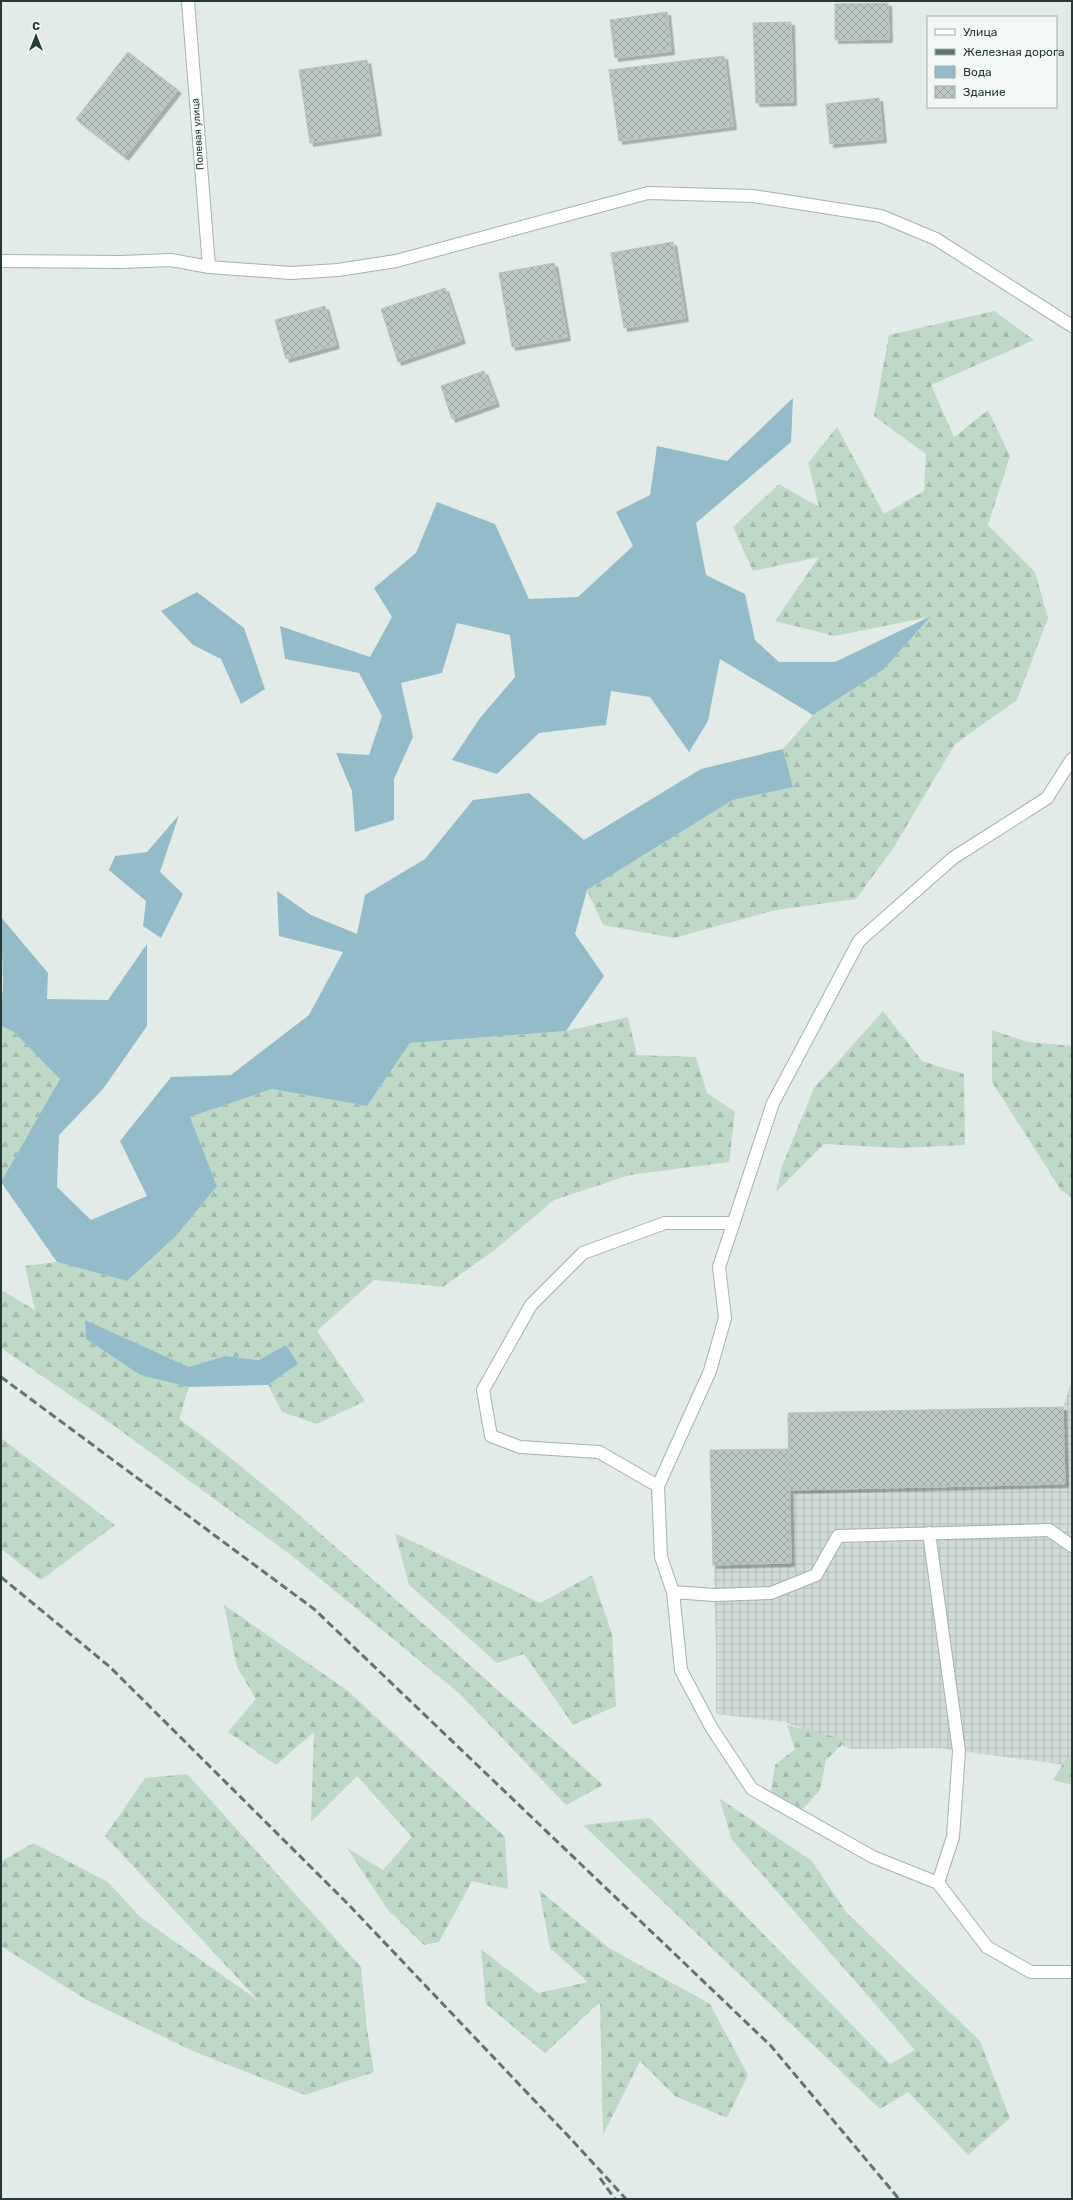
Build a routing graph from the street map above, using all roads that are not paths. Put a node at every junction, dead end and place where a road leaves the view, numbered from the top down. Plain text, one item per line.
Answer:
1 (188, 1) edge
2 (1, 260) edge
3 (208, 267) junction
4 (1072, 326) edge
5 (1072, 759) edge
6 (734, 1223) junction
7 (658, 1486) junction
8 (929, 1533) junction
9 (1072, 1546) edge
10 (673, 1592) junction
11 (938, 1883) junction
12 (1072, 1972) edge

1 - 3 street, Полевая улица
2 - 3 street
3 - 4 street
5 - 6 street
6 - 7 street
6 - 7 street
7 - 10 street
8 - 9 street
8 - 10 street
8 - 11 street
10 - 11 street
11 - 12 street

